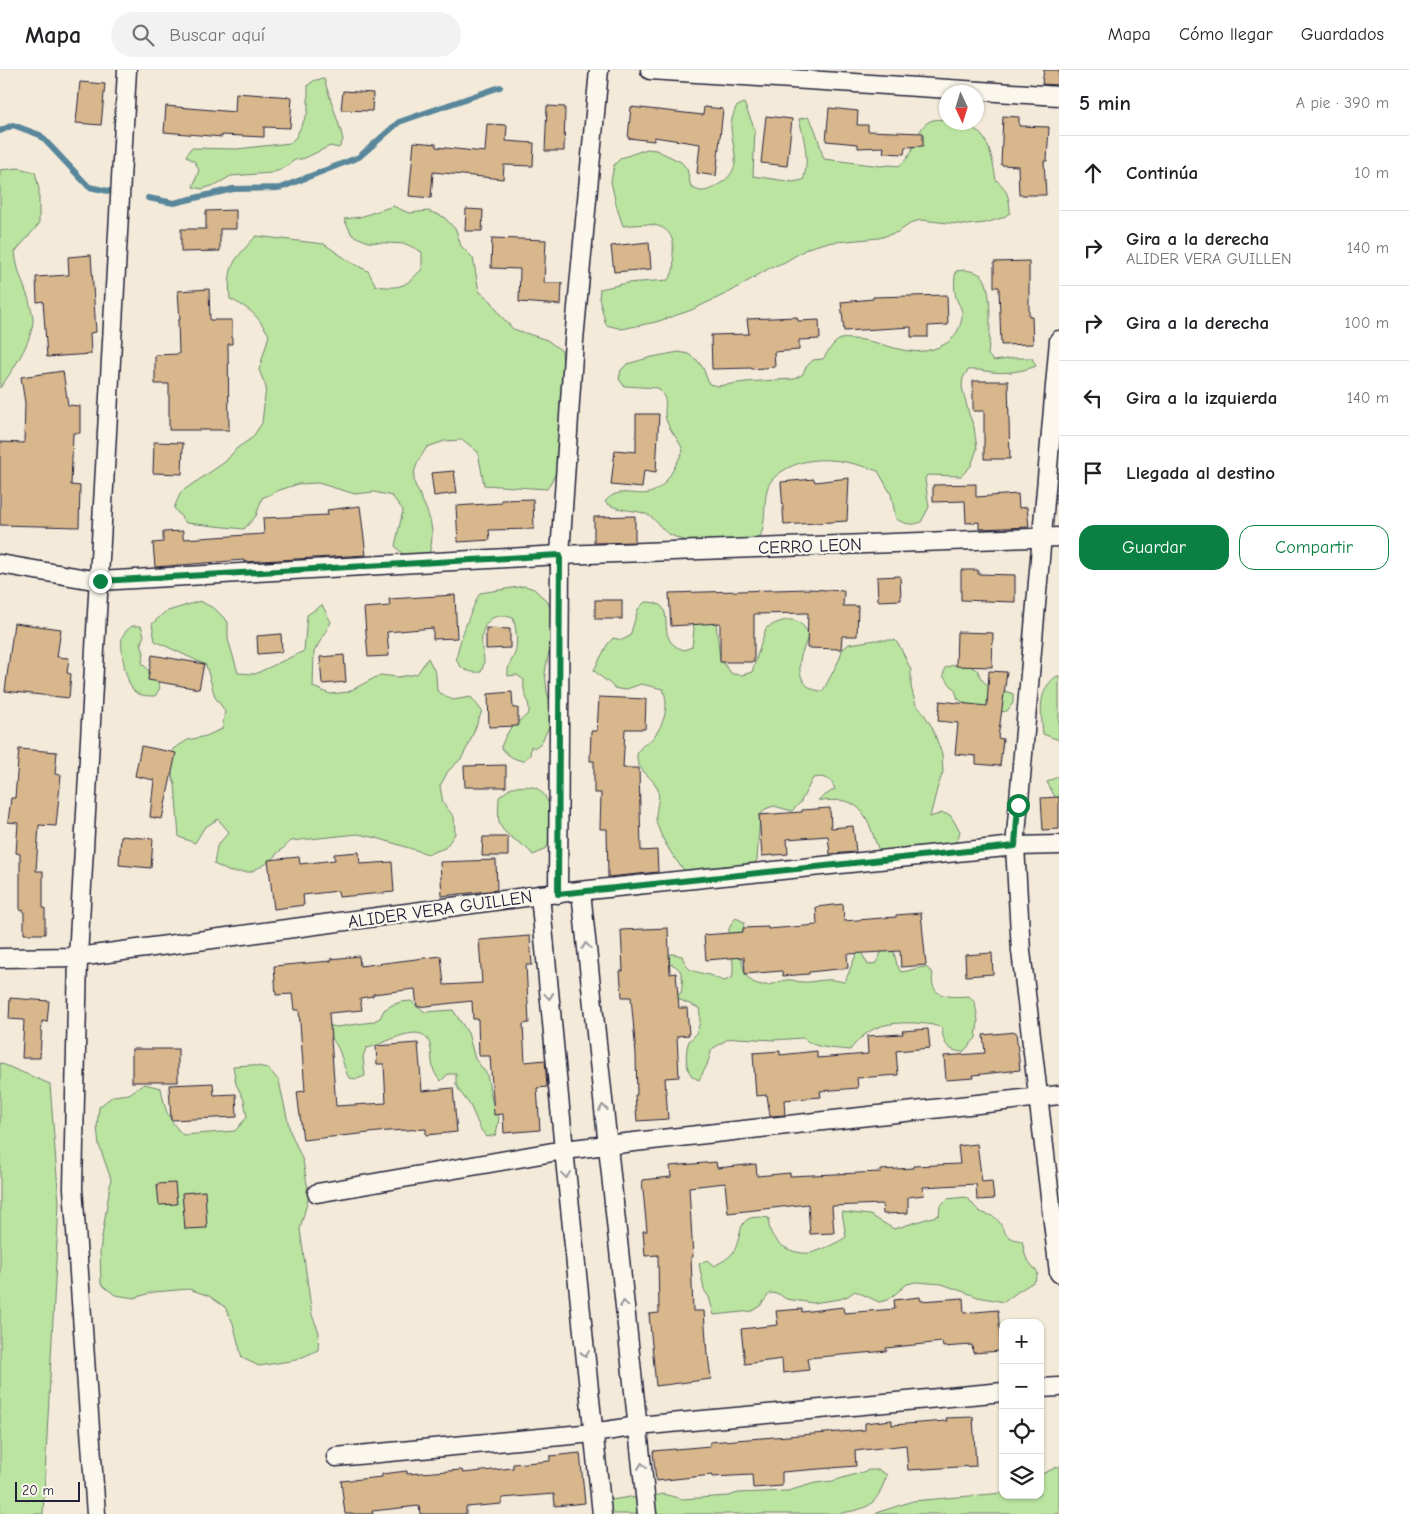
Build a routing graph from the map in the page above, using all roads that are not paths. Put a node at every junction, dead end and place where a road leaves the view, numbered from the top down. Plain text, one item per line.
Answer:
1 (127, 70) edge
2 (599, 70) edge
3 (650, 70) edge
4 (1059, 96) edge
5 (1059, 340) edge
6 (1051, 537) edge
7 (560, 555) junction
8 (0, 564) edge
9 (100, 581) junction
10 (1059, 845) edge
11 (1015, 846) junction
12 (581, 892) junction
13 (558, 894) junction
14 (540, 895) junction
15 (78, 957) junction
16 (0, 958) edge
17 (1059, 1095) edge
18 (1038, 1097) junction
19 (607, 1144) junction
20 (564, 1150) junction
21 (317, 1193) dead end
22 (1059, 1273) edge
23 (1059, 1387) edge
24 (1044, 1388) edge
25 (999, 1392) edge
26 (638, 1426) junction
27 (593, 1432) junction
28 (336, 1457) dead end
29 (96, 1514) edge
30 (602, 1514) edge
31 (647, 1514) edge

1 - 9 street
2 - 7 street
3 - 4 street
5 - 6 street
6 - 7 street, CERRO LEON
6 - 11 street
7 - 9 street, CERRO LEON
7 - 13 street
8 - 9 street, CERRO LEON
9 - 15 street
10 - 11 street, ALIDER VERA GUILLEN
11 - 12 street, ALIDER VERA GUILLEN
11 - 18 street
12 - 13 street, ALIDER VERA GUILLEN
19 -> 12 street
13 - 14 street, ALIDER VERA GUILLEN
14 - 15 street, ALIDER VERA GUILLEN
14 -> 20 street
15 - 16 street, ALIDER VERA GUILLEN
15 - 29 street
17 - 18 street
18 - 19 street
18 - 22 street
19 - 20 street
26 -> 19 street
20 - 21 street
20 -> 27 street
23 - 24 street
25 - 26 street
26 - 27 street
31 -> 26 street
27 - 28 street
27 - 30 street

